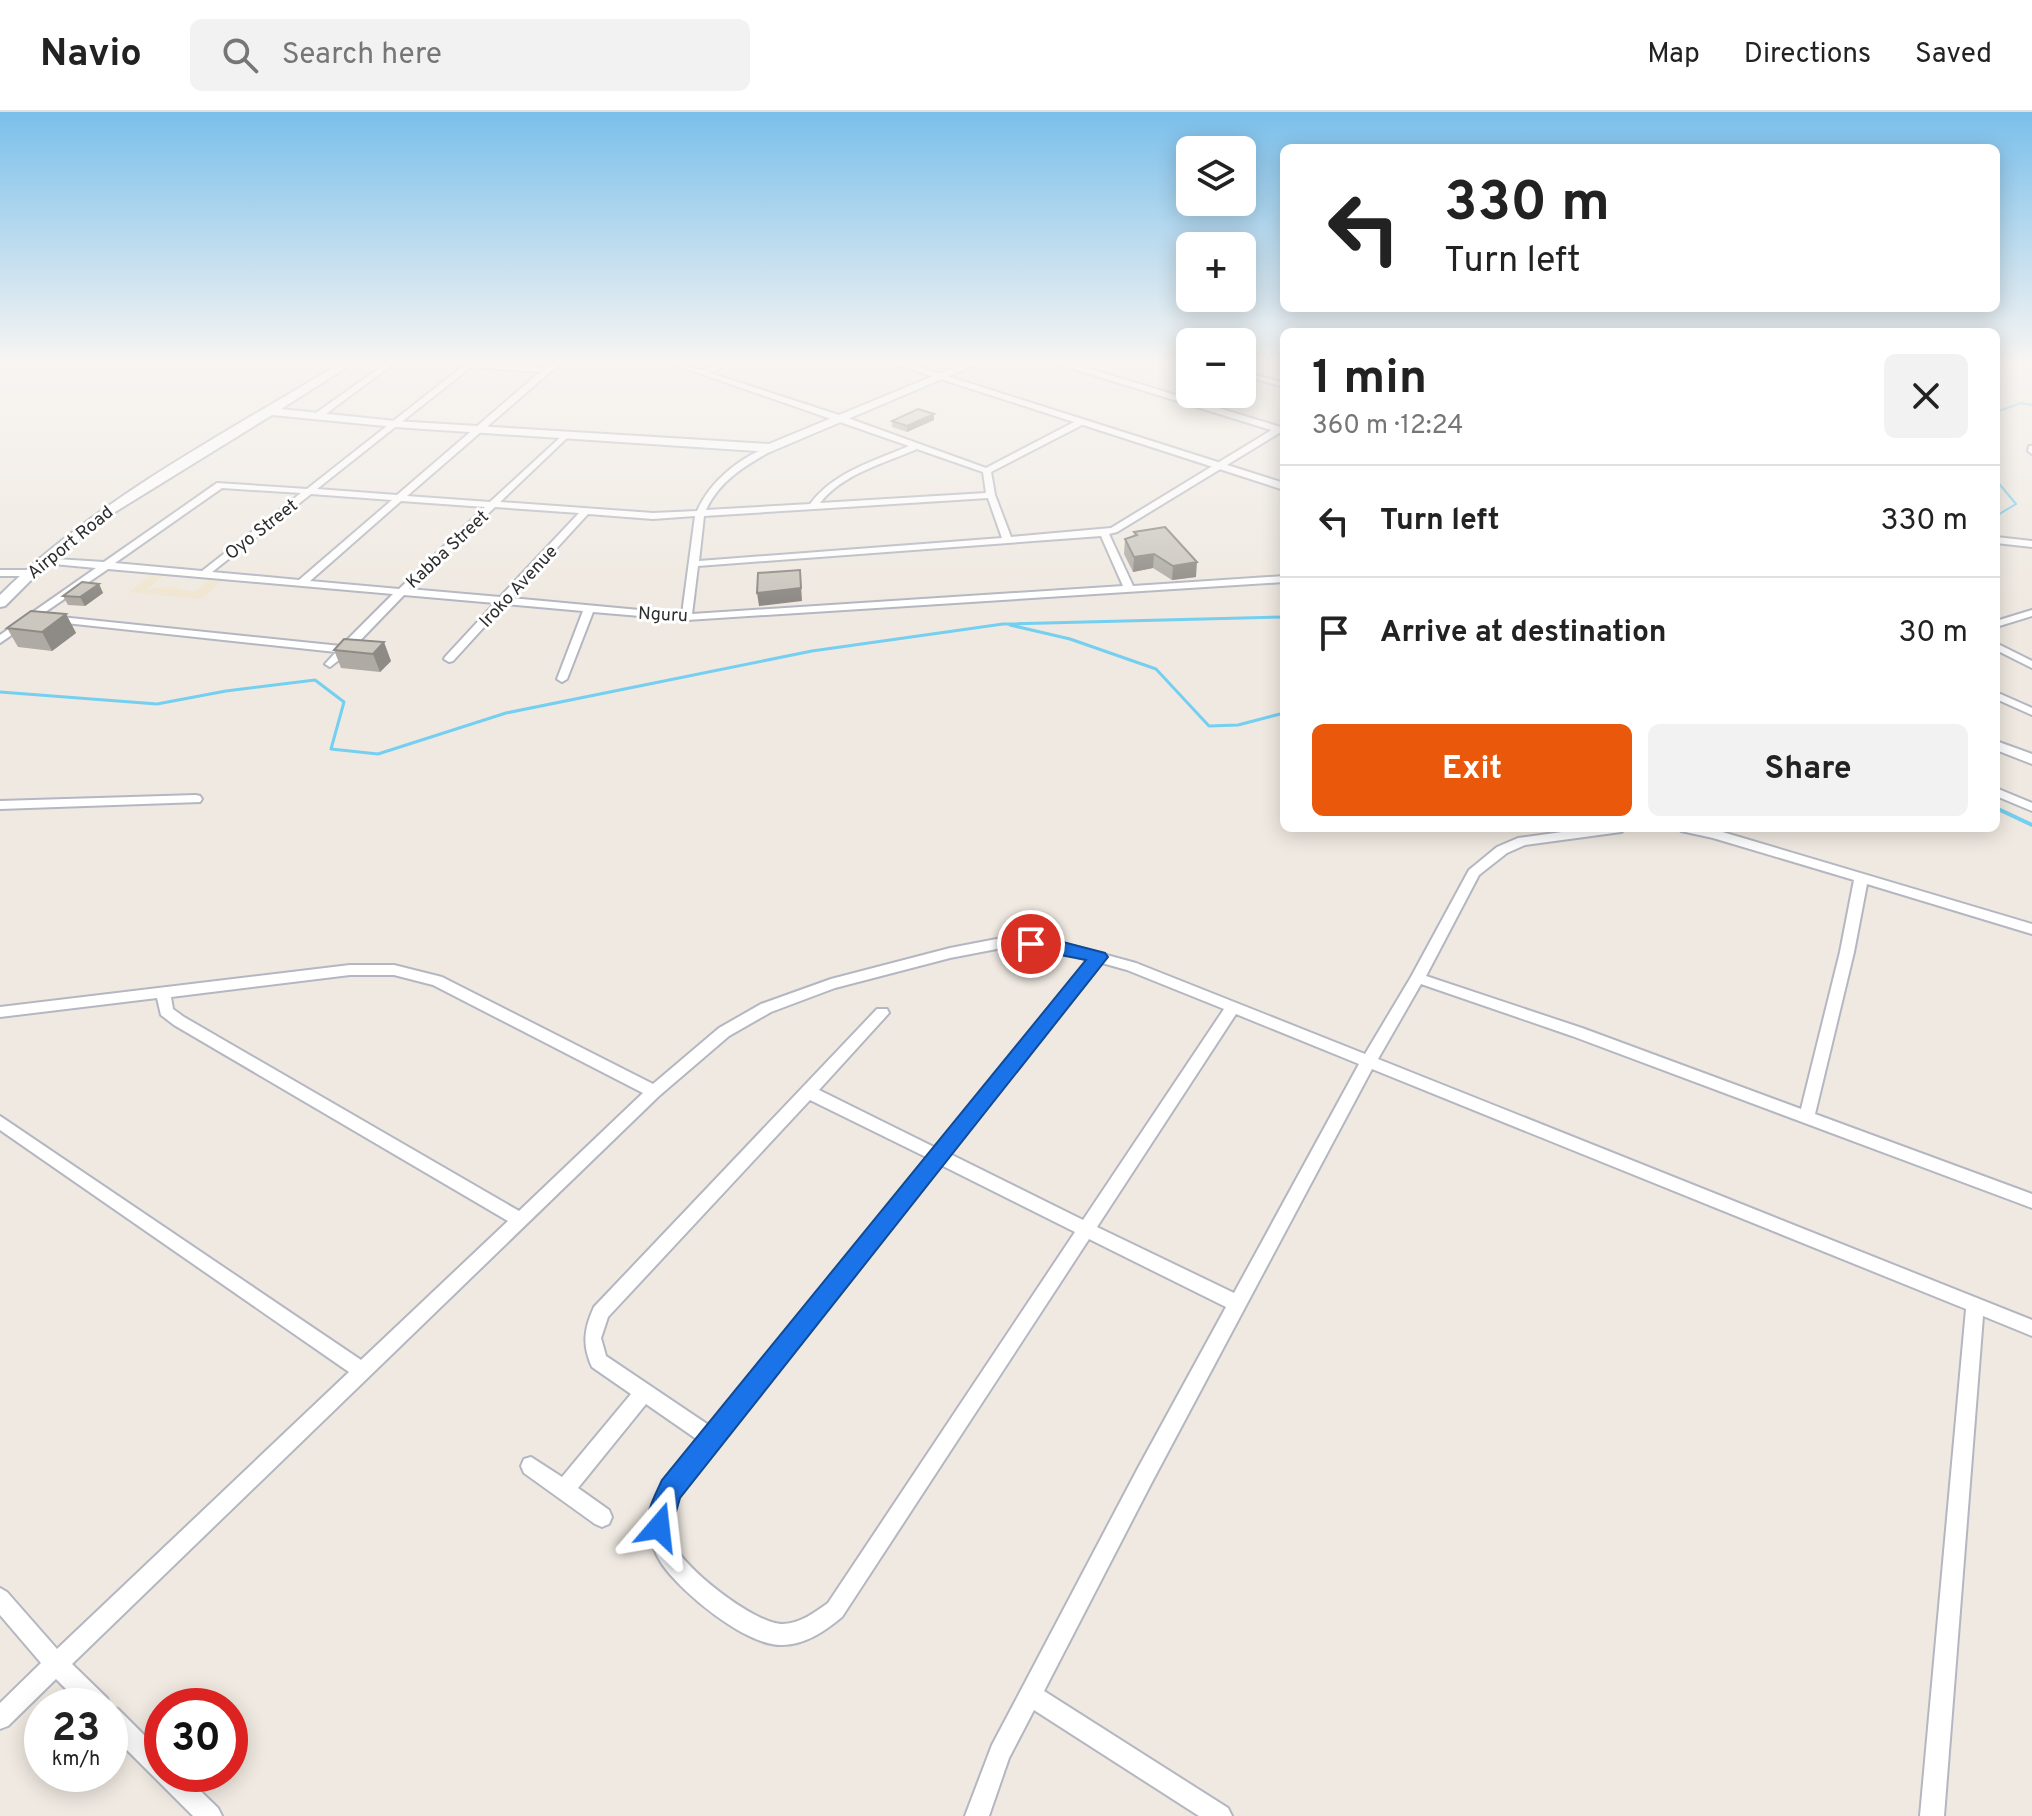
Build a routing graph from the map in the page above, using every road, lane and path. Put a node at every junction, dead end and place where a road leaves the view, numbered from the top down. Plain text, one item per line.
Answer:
1 (207, 442) edge
2 (220, 442) edge
3 (372, 442) edge
4 (464, 442) edge
5 (558, 442) edge
6 (668, 442) edge
7 (786, 442) edge
8 (904, 442) edge
9 (1044, 442) edge
10 (1145, 442) edge
11 (1147, 442) edge
12 (1263, 442) edge
13 (916, 446) junction
14 (770, 448) junction
15 (1222, 465) junction
16 (987, 471) junction
17 (1280, 483) edge
18 (310, 490) junction
19 (991, 495) junction
20 (398, 498) junction
21 (492, 506) junction
22 (813, 506) junction
23 (585, 512) junction
24 (700, 514) junction
25 (1104, 533) junction
26 (1007, 540) junction
27 (2000, 540) edge
28 (2032, 544) edge
29 (43, 560) junction
30 (693, 564) junction
31 (104, 566) junction
32 (0, 573) edge
33 (23, 573) junction
34 (204, 574) junction
35 (1280, 579) edge
36 (301, 583) junction
37 (0, 589) edge
38 (1130, 590) junction
39 (401, 592) junction
40 (505, 602) junction
41 (0, 603) edge
42 (589, 609) junction
43 (33, 617) junction
44 (687, 617) junction
45 (2029, 617) edge
46 (2000, 623) edge
47 (0, 640) edge
48 (2000, 648) edge
49 (345, 650) junction
50 (449, 659) dead end
51 (330, 664) dead end
52 (2032, 665) edge
53 (562, 679) dead end
54 (2000, 697) edge
55 (2032, 712) edge
56 (2000, 750) edge
57 (2032, 762) edge
58 (2000, 794) edge
59 (196, 799) dead end
60 (0, 805) edge
61 (2032, 807) edge
62 (1591, 832) edge
63 (1699, 832) edge
64 (1861, 879) junction
65 (2032, 929) edge
66 (1099, 957) junction
67 (1418, 978) junction
68 (163, 993) junction
69 (1232, 1008) junction
70 (0, 1012) edge
71 (882, 1013) dead end
72 (1368, 1062) junction
73 (654, 1092) junction
74 (808, 1092) junction
75 (1806, 1118) junction
76 (0, 1122) edge
77 (937, 1158) junction
78 (2032, 1201) edge
79 (520, 1220) junction
80 (1085, 1230) junction
81 (1238, 1304) junction
82 (1975, 1305) junction
83 (2032, 1328) edge
84 (362, 1371) junction
85 (644, 1393) junction
86 (712, 1438) junction
87 (531, 1466) dead end
88 (565, 1489) junction
89 (602, 1517) dead end
90 (0, 1599) edge
91 (56, 1664) junction
92 (81, 1688) edge
93 (1030, 1695) junction
94 (0, 1718) edge
95 (128, 1735) edge
96 (144, 1751) edge
97 (185, 1792) edge
98 (210, 1816) edge
99 (977, 1816) edge
100 (1220, 1816) edge
101 (1932, 1816) edge

1 - 33 main road, Airport Road
2 - 29 main road, Airport Road
3 - 18 street, Oyo Street
4 - 20 street
5 - 21 street, Kabba Street
6 - 14 main road
7 - 14 main road
8 - 13 street
9 - 16 street
10 - 15 street
11 - 15 street
12 - 15 street
13 - 16 street
13 - 22 street
14 - 24 street
15 - 17 street
15 - 25 street
16 - 19 street
18 - 20 street
18 - 31 street
18 - 34 street, Oyo Street
19 - 22 street
19 - 26 street
20 - 21 street
20 - 36 street
21 - 23 street
21 - 39 street, Kabba Street
22 - 24 street
23 - 24 street
23 - 40 street, Iroko Avenue
24 - 30 street
25 - 26 street
25 - 38 street
26 - 30 street
27 - 28 street
29 - 31 street, Nguru
29 - 33 main road, Airport Road
30 - 44 street
31 - 34 street, Nguru
31 - 43 street
32 - 33 street
33 - 37 main road, Airport Road
33 - 41 main road, Airport Road
34 - 36 street, Nguru
35 - 38 street, Nguru
36 - 39 street, Nguru
38 - 44 street, Nguru
39 - 40 street, Nguru
39 - 49 street, Kabba Street
40 - 42 street, Nguru
40 - 50 street, Iroko Avenue
42 - 44 street, Nguru
42 - 53 street
43 - 47 street
43 - 49 street
45 - 46 street
48 - 52 street
49 - 51 street, Kabba Street
54 - 55 street
56 - 57 street
58 - 61 street
59 - 60 street
62 - 67 street
63 - 64 street
64 - 65 street
64 - 75 street
66 - 69 street
66 - 73 street
66 - 77 street
67 - 72 street
67 - 75 street
68 - 70 street
68 - 73 street
68 - 79 street
69 - 72 street
69 - 80 street
71 - 74 street
72 - 81 street
72 - 82 street
73 - 79 street
74 - 77 street
74 - 85 street
75 - 78 street
76 - 84 street
77 - 80 street
77 - 86 street
79 - 84 street
80 - 81 street
80 - 86 street
81 - 93 street
82 - 83 street
82 - 101 street
84 - 91 street
85 - 86 street
85 - 88 street
87 - 88 street
88 - 89 street
90 - 91 street
91 - 92 street
91 - 94 street
93 - 99 street
93 - 100 street
95 - 96 street
97 - 98 street

